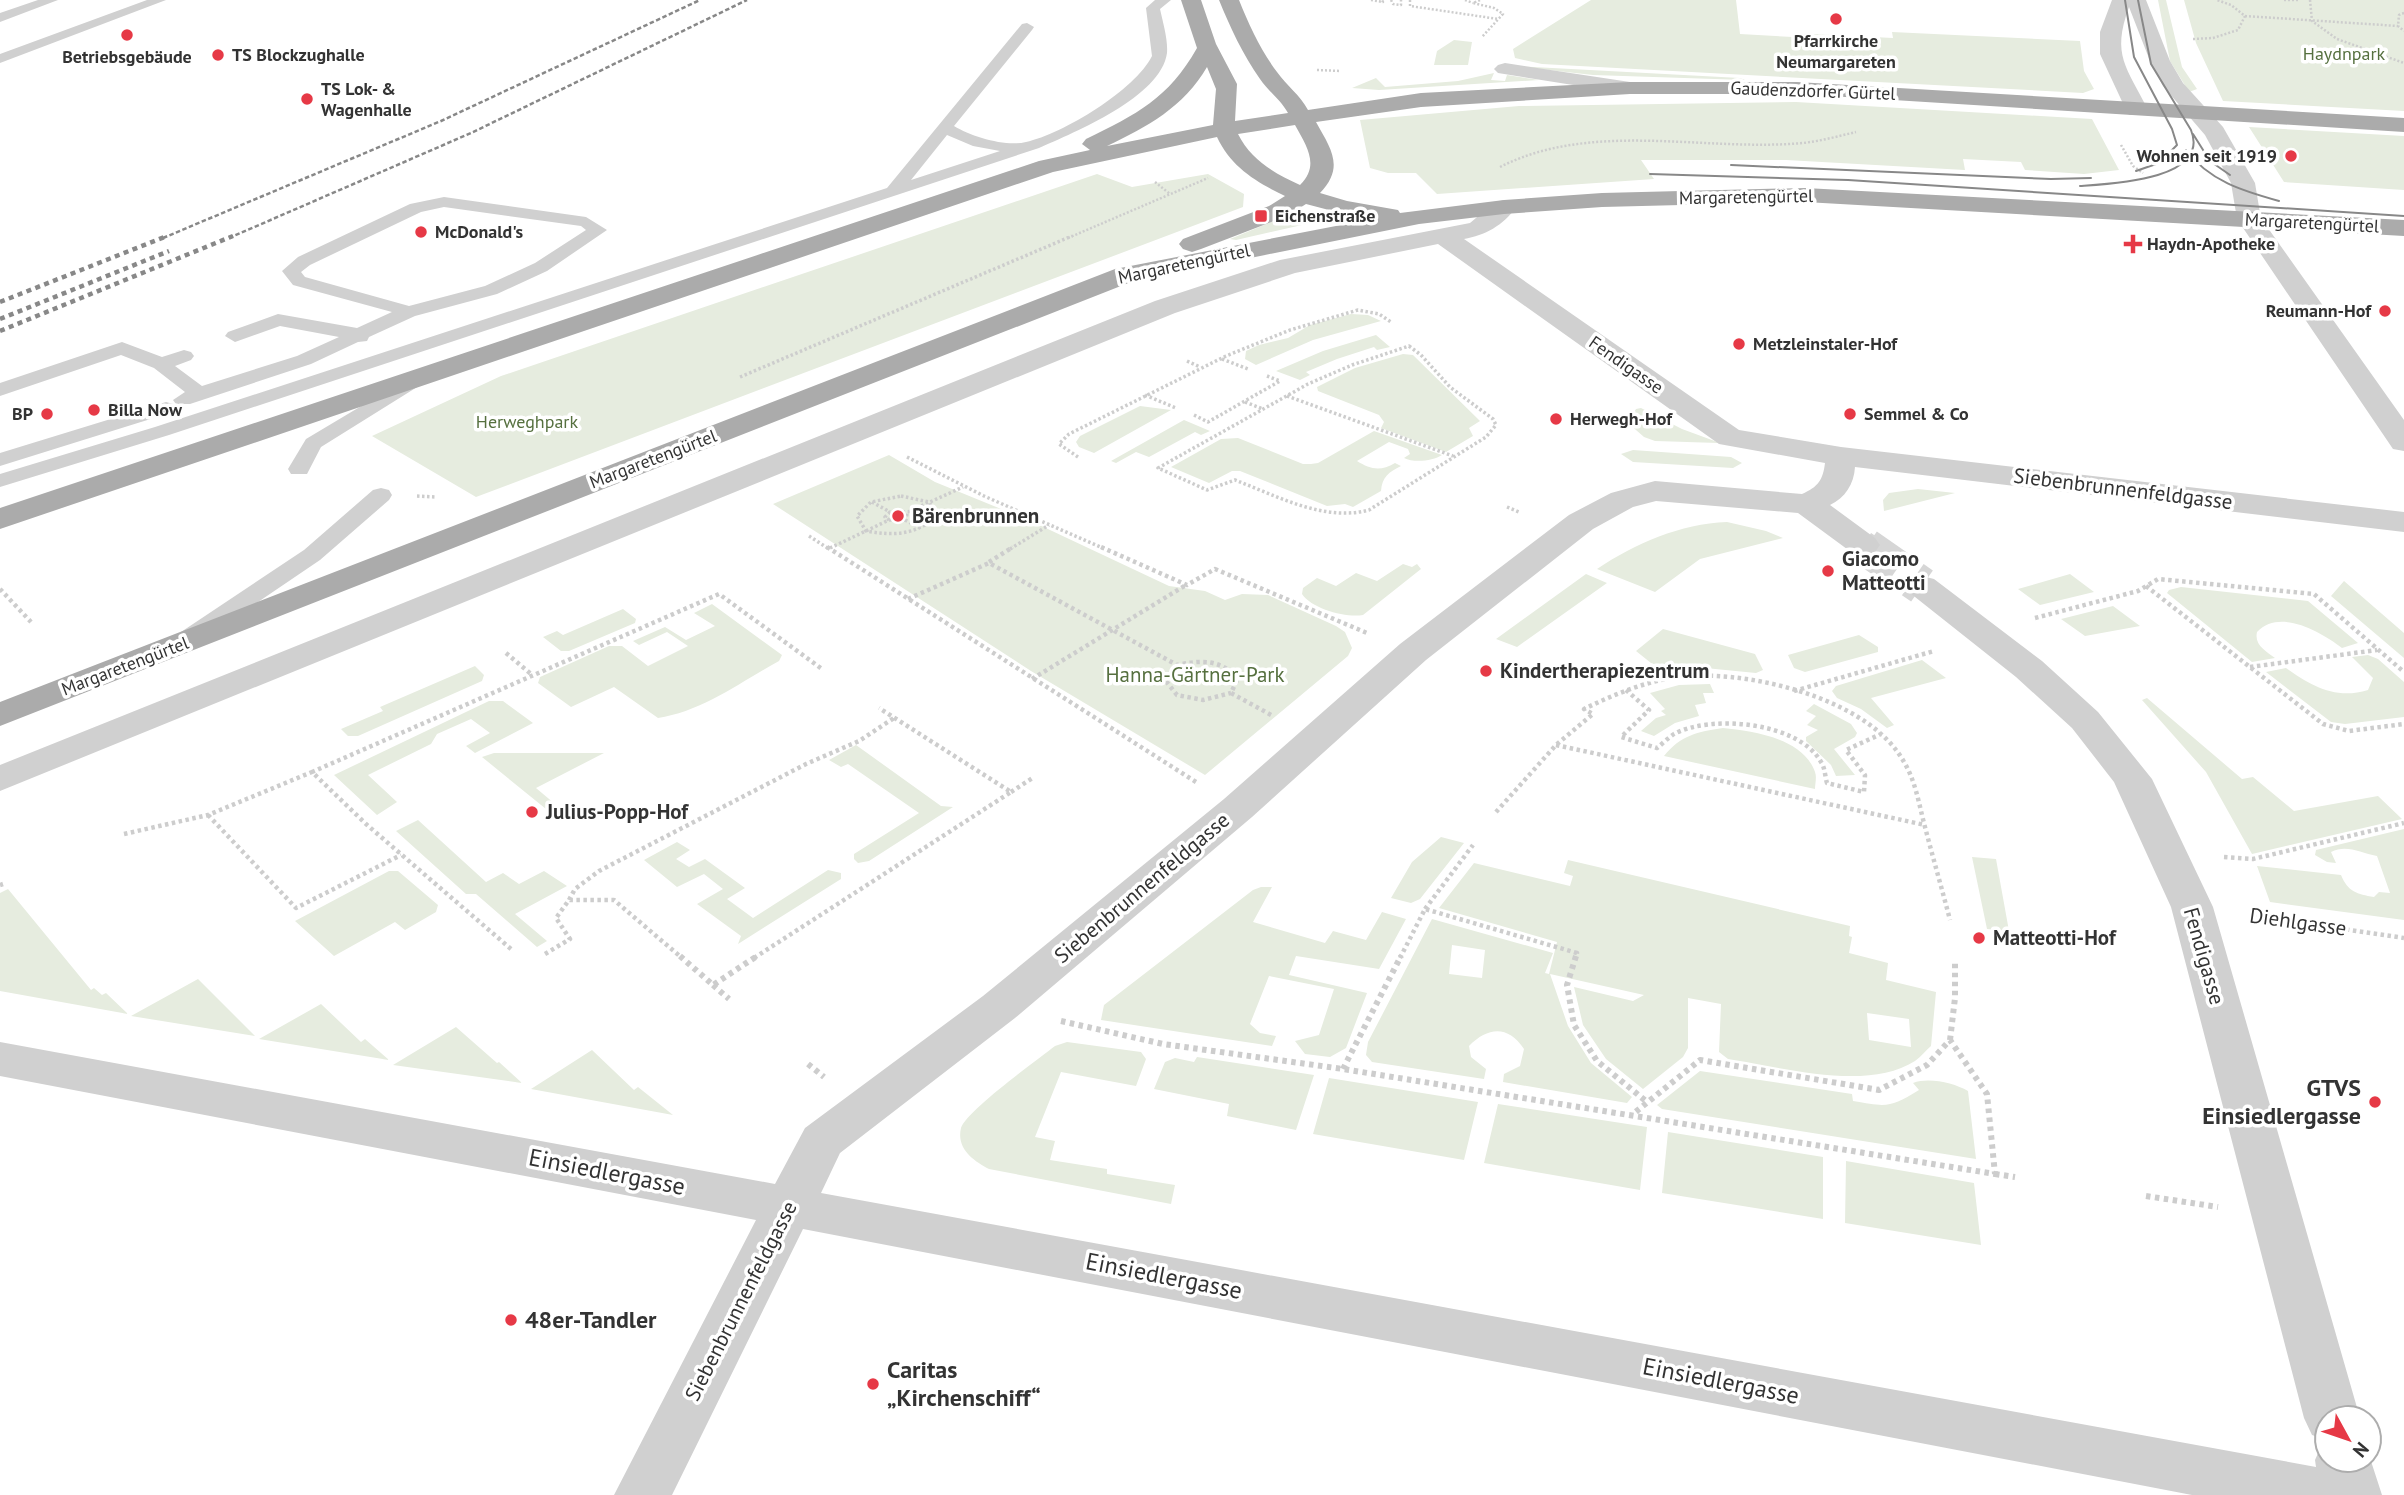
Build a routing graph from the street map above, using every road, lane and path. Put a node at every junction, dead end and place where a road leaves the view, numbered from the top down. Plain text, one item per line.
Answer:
1 (51, 0) edge
2 (159, 0) edge
3 (1164, 0) edge
4 (1191, 0) edge
5 (1229, 0) edge
6 (1371, 0) edge
7 (1381, 0) edge
8 (1391, 0) edge
9 (1401, 0) edge
10 (1409, 0) edge
11 (1465, 0) edge
12 (1480, 0) edge
13 (2122, 0) edge
14 (2136, 0) edge
15 (2217, 0) edge
16 (2284, 0) edge
17 (2298, 0) edge
18 (2310, 0) edge
19 (1474, 4) junction
20 (2404, 13) edge
21 (2245, 16) junction
22 (0, 18) edge
23 (1498, 19) junction
24 (2312, 21) junction
25 (2398, 26) junction
26 (1027, 27) dead end
27 (2404, 31) edge
28 (2185, 39) dead end
29 (1480, 42) dead end
30 (1207, 48) junction
31 (0, 59) edge
32 (2404, 63) edge
33 (1505, 69) dead end
34 (1269, 77) junction
35 (1314, 87) dead end
36 (1630, 88) junction
37 (1340, 92) dead end
38 (1421, 100) junction
39 (2137, 110) junction
40 (2196, 114) junction
41 (1301, 117) junction
42 (2404, 125) edge
43 (946, 127) junction
44 (1224, 129) junction
45 (1865, 132) dead end
46 (1040, 156) junction
47 (1497, 168) dead end
48 (1214, 176) dead end
49 (892, 191) junction
50 (1304, 195) junction
51 (1504, 207) junction
52 (1419, 217) junction
53 (2249, 219) junction
54 (2404, 228) edge
55 (1444, 237) junction
56 (758, 265) junction
57 (1124, 275) junction
58 (592, 290) junction
59 (408, 312) junction
60 (1391, 322) dead end
61 (357, 334) junction
62 (234, 336) dead end
63 (184, 356) dead end
64 (386, 358) junction
65 (1221, 358) junction
66 (1187, 361) dead end
67 (161, 364) junction
68 (1201, 367) junction
69 (1248, 369) dead end
70 (1267, 376) dead end
71 (739, 377) dead end
72 (415, 380) junction
73 (0, 390) edge
74 (199, 393) junction
75 (1145, 395) junction
76 (1287, 396) junction
77 (1244, 401) junction
78 (166, 408) junction
79 (1176, 408) dead end
80 (1264, 409) junction
81 (1194, 415) dead end
82 (162, 431) junction
83 (2404, 442) edge
84 (898, 452) dead end
85 (1841, 456) junction
86 (1078, 457) dead end
87 (1453, 457) junction
88 (0, 460) edge
89 (299, 469) dead end
90 (1426, 473) junction
91 (1432, 476) dead end
92 (0, 481) edge
93 (964, 487) junction
94 (381, 495) joint
95 (447, 497) dead end
96 (871, 502) junction
97 (929, 502) junction
98 (1807, 503) junction
99 (1507, 507) dead end
100 (890, 512) junction
101 (908, 512) junction
102 (1519, 512) dead end
103 (0, 519) edge
104 (889, 520) junction
105 (905, 520) junction
106 (2404, 522) edge
107 (1049, 525) junction
108 (923, 530) junction
109 (866, 531) junction
110 (810, 536) dead end
111 (1863, 545) tunnel mouth
112 (830, 548) junction
113 (989, 563) junction
114 (1187, 585) junction
115 (1922, 586) tunnel mouth
116 (2146, 586) junction
117 (0, 589) edge
118 (908, 599) junction
119 (31, 622) dead end
120 (1112, 630) junction
121 (1985, 636) junction
122 (174, 647) junction
123 (2378, 650) junction
124 (1413, 652) junction
125 (506, 653) dead end
126 (1177, 665) junction
127 (2249, 667) junction
128 (822, 669) dead end
129 (2404, 672) edge
130 (531, 674) junction
131 (1032, 679) junction
132 (1626, 690) junction
133 (1793, 691) junction
134 (1231, 693) junction
135 (879, 708) dead end
136 (0, 715) edge
137 (894, 718) junction
138 (2404, 723) edge
139 (1111, 730) junction
140 (1104, 734) dead end
141 (1881, 734) junction
142 (1317, 740) junction
143 (1556, 745) junction
144 (312, 772) junction
145 (1034, 777) dead end
146 (0, 779) edge
147 (1011, 792) junction
148 (1238, 808) junction
149 (1496, 812) dead end
150 (208, 815) junction
151 (2404, 823) edge
152 (1925, 825) junction
153 (124, 834) dead end
154 (1472, 845) dead end
155 (2166, 852) junction
156 (401, 855) junction
157 (569, 900) junction
158 (2192, 907) junction
159 (1425, 909) junction
160 (1950, 920) dead end
161 (2404, 938) edge
162 (511, 949) dead end
163 (545, 954) dead end
164 (1955, 963) dead end
165 (713, 985) junction
166 (729, 999) dead end
167 (999, 1007) junction
168 (1950, 1040) junction
169 (0, 1059) edge
170 (1343, 1069) junction
171 (1647, 1101) junction
172 (1633, 1114) junction
173 (1995, 1174) junction
174 (2015, 1177) dead end
175 (2146, 1196) dead end
176 (788, 1206) junction
177 (2276, 1216) junction
178 (2328, 1404) edge
179 (2347, 1474) edge
180 (643, 1495) edge
181 (2328, 1495) edge
182 (2353, 1495) edge

1 - 22 lane
2 - 31 lane
3 - 46 lane
4 - 30 main road
5 - 34 main road
6 - 7 path
8 - 9 path
10 - 23 path
11 - 19 path
12 - 19 path
13 - 39 street
14 - 40 street
15 - 21 path
16 - 17 path
18 - 24 path
19 - 23 path
20 - 25 path
21 - 24 path
21 - 28 path
23 - 29 path
24 - 25 path
24 - 32 path
25 - 27 path
26 - 43 lane
30 - 44 main road
30 - 46 main road
33 - 36 street
34 - 35 main road
34 - 41 main road
36 - 38 main road, Gaudenzdorfer Gürtel
36 - 39 main road, Gaudenzdorfer Gürtel
37 - 38 main road
38 - 41 main road, Gaudenzdorfer Gürtel
39 - 40 main road, Gaudenzdorfer Gürtel
40 - 42 main road, Gaudenzdorfer Gürtel
40 - 53 street
41 - 44 main road, Gaudenzdorfer Gürtel
41 - 50 main road
43 - 46 lane
43 - 49 lane
44 - 46 main road
44 - 50 main road
45 - 47 path
46 - 49 lane
46 - 56 main road
48 - 71 path
49 - 58 lane
50 - 52 main road
50 - 57 main road
51 - 52 main road, Margaretengürtel
51 - 53 main road, Margaretengürtel
51 - 55 street
52 - 57 main road, Margaretengürtel
53 - 54 main road, Margaretengürtel
53 - 83 street
55 - 85 street, Fendigasse
55 - 146 street, Margaretengürtel
56 - 58 lane
56 - 72 main road
57 - 122 main road, Margaretengürtel
58 - 64 lane
59 - 59 lane
59 - 61 lane
60 - 65 path
61 - 62 lane
61 - 64 lane
61 - 74 lane
63 - 67 lane
64 - 82 lane
65 - 68 path
65 - 69 path
66 - 68 path
67 - 73 lane
67 - 74 lane
68 - 75 path
70 - 77 path
72 - 89 lane
72 - 103 main road
74 - 78 lane
75 - 79 path
75 - 86 path
76 - 80 path
76 - 87 path
76 - 87 path
77 - 80 path
77 - 81 path
78 - 82 lane
78 - 88 lane
80 - 90 path
82 - 92 lane
84 - 93 path
85 - 98 street
85 - 106 street, Siebenbrunnenfeldgasse
87 - 90 path
90 - 91 path
93 - 97 path
93 - 107 path
94 - 95 path
94 - 122 lane
96 - 97 path
96 - 100 path
96 - 109 path
97 - 101 path
97 - 108 path
98 - 111 street
98 - 124 street, Siebenbrunnenfeldgasse
99 - 102 path
100 - 101 path
100 - 104 path
101 - 105 path
104 - 105 path
104 - 109 path
105 - 108 path
107 - 113 path
107 - 114 path
108 - 109 path
109 - 112 path
110 - 112 path
112 - 118 path
113 - 118 path
113 - 120 path
114 - 120 path
114 - 124 path
115 - 121 street, Fendigasse
116 - 121 path
116 - 123 path
116 - 127 path
117 - 119 path
118 - 131 path
120 - 126 path
120 - 131 path
121 - 133 path
121 - 155 street, Fendigasse
122 - 136 main road, Margaretengürtel
123 - 127 path
123 - 129 path
124 - 142 street, Siebenbrunnenfeldgasse
125 - 130 path
126 - 134 path
126 - 134 path
127 - 138 path
128 - 130 path
130 - 144 path
131 - 139 path
132 - 133 path
132 - 141 path
132 - 143 path
133 - 141 path
134 - 142 path
135 - 137 path
137 - 147 path
137 - 157 path
139 - 140 path
139 - 148 path
141 - 152 path
142 - 148 street, Siebenbrunnenfeldgasse
143 - 149 path
143 - 152 path
144 - 150 path
144 - 156 path
145 - 147 path
147 - 165 path
148 - 167 street, Siebenbrunnenfeldgasse
150 - 153 path
150 - 156 path
151 - 155 path
152 - 160 path
154 - 159 path
155 - 158 street, Fendigasse
156 - 162 path
157 - 163 path
157 - 165 path
158 - 161 path, Diehlgasse
158 - 177 street, Fendigasse
159 - 170 path
159 - 171 path
164 - 168 path
165 - 166 path
167 - 170 path
167 - 176 street, Siebenbrunnenfeldgasse
168 - 171 path
168 - 173 path
169 - 176 street, Einsiedlergasse
170 - 172 path
171 - 172 path
172 - 173 path
173 - 174 path
175 - 177 path
176 - 180 street, Siebenbrunnenfeldgasse
176 - 181 street, Einsiedlergasse
177 - 178 street, Fendigasse
179 - 182 street

